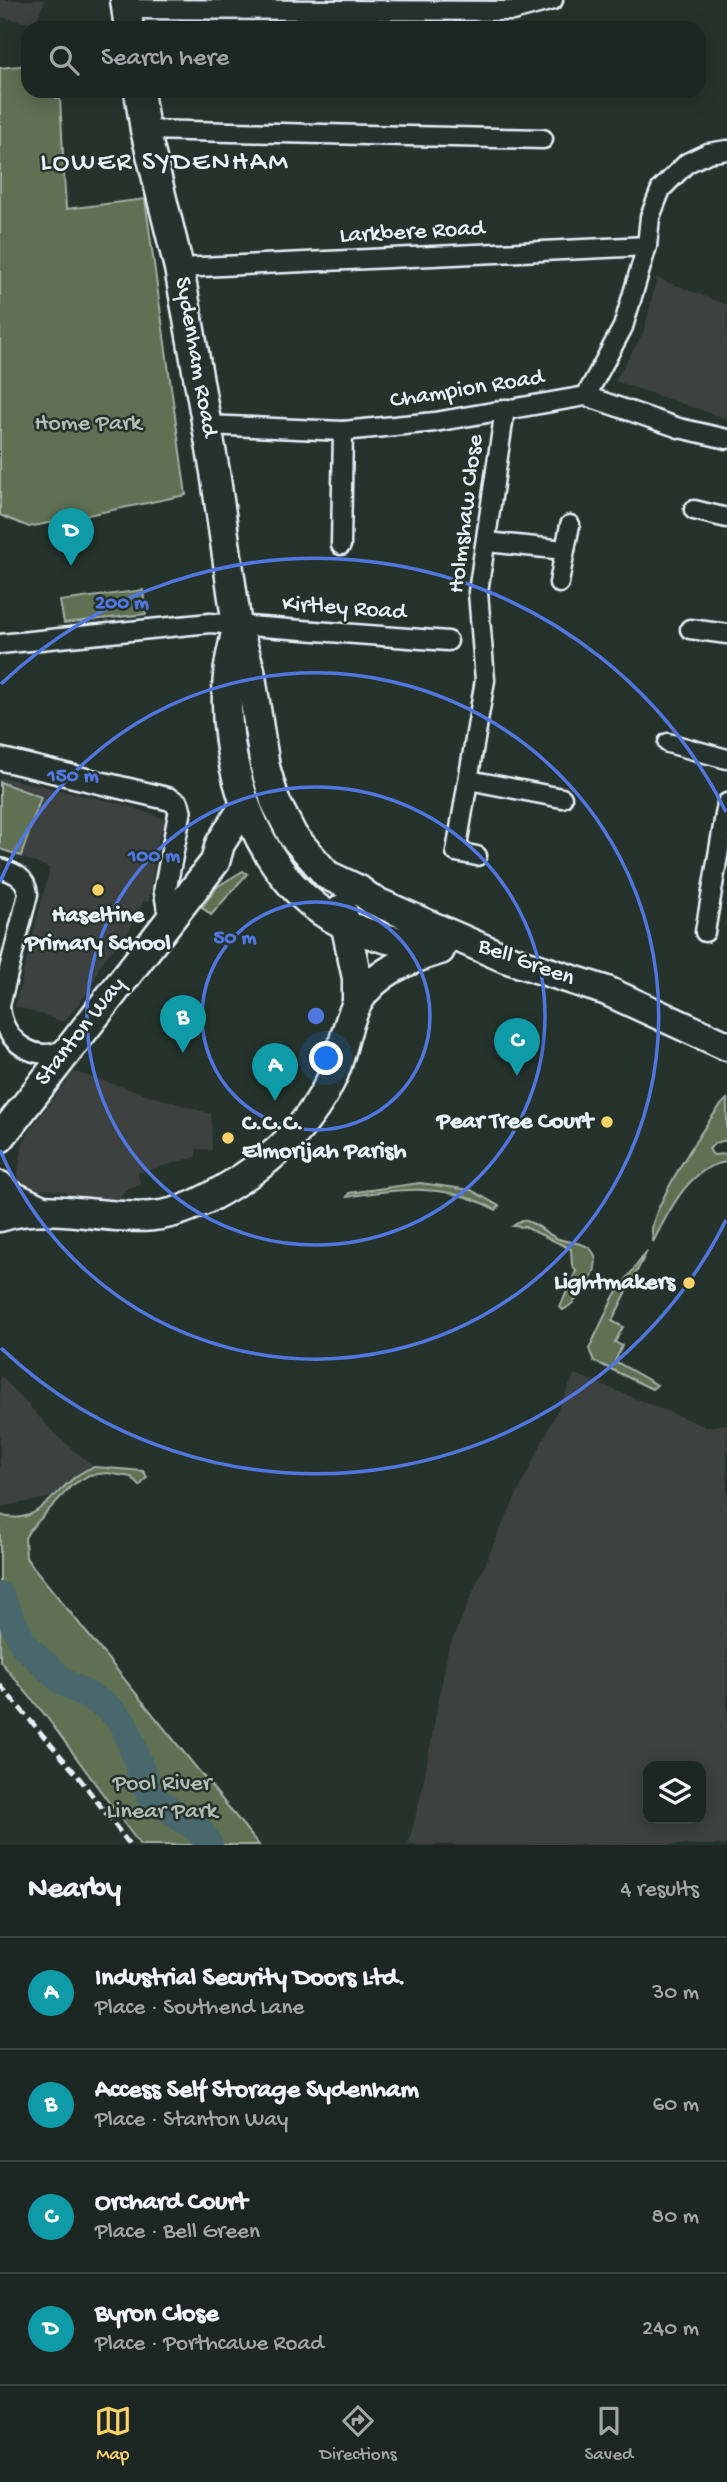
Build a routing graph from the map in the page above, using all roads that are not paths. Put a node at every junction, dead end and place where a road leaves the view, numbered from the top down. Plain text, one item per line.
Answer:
1 (553, 0) edge
2 (127, 12) edge
3 (140, 98) edge
4 (145, 130) junction
5 (544, 139) dead end
6 (727, 150) edge
7 (647, 246) junction
8 (179, 268) junction
9 (586, 396) junction
10 (505, 409) junction
11 (207, 425) junction
12 (344, 431) junction
13 (727, 439) edge
14 (694, 510) dead end
15 (727, 518) edge
16 (570, 525) dead end
17 (487, 542) junction
18 (341, 545) dead end
19 (565, 550) junction
20 (559, 583) dead end
21 (237, 626) junction
22 (690, 629) dead end
23 (727, 634) edge
24 (448, 641) dead end
25 (0, 644) edge
26 (668, 743) dead end
27 (0, 759) edge
28 (727, 759) edge
29 (469, 780) junction
30 (562, 798) dead end
31 (727, 803) edge
32 (245, 804) junction
33 (289, 829) junction
34 (263, 842) junction
35 (477, 856) dead end
36 (215, 862) junction
37 (0, 868) edge
38 (327, 875) junction
39 (170, 918) junction
40 (347, 926) junction
41 (705, 932) dead end
42 (440, 950) junction
43 (505, 958) junction
44 (357, 1003) junction
45 (0, 1006) edge
46 (727, 1046) edge
47 (67, 1048) junction
48 (1, 1139) edge
49 (0, 1186) edge
50 (0, 1198) edge
51 (42, 1210) junction
52 (0, 1217) edge

1 - 2 street
3 - 4 main road, Sydenham Road
4 - 5 street
4 - 8 main road, Sydenham Road
6 - 7 street
7 - 8 street, Larkbere Road
7 - 9 street
8 - 11 main road, Sydenham Road
9 - 10 street, Champion Road
9 - 13 street, Champion Road
10 - 12 street, Champion Road
10 - 17 street, Holmshaw Close
11 - 12 street, Champion Road
11 - 21 main road, Sydenham Road
12 - 18 street
14 - 15 street
16 - 19 street
17 - 19 street
17 - 29 street, Holmshaw Close
19 - 20 street
21 - 24 street, Kirtley Road
21 - 25 street, Kirtley Road
21 - 32 main road, Sydenham Road
21 - 33 main road, Sydenham Road
22 - 23 street
26 - 28 street
27 - 39 street
29 - 30 street
29 - 35 street, Holmshaw Close
31 - 41 street
32 - 34 main road, Sydenham Road
32 - 36 main road, Stanton Way
33 - 34 main road, Stanton Way
33 - 38 main road
34 - 36 main road, Stanton Way
34 - 40 main road, Sydenham Road
36 - 39 main road, Stanton Way
37 - 45 street
38 - 40 main road
38 - 43 main road, Bell Green
39 - 47 main road, Stanton Way
40 - 42 main road, Sydenham Road
40 - 44 main road
42 - 43 main road, Sydenham Road
42 - 44 main road
43 - 46 main road, Bell Green
44 - 51 main road
45 - 47 street
47 - 48 main road, Stanton Way
49 - 51 main road
50 - 51 street
51 - 52 main road

